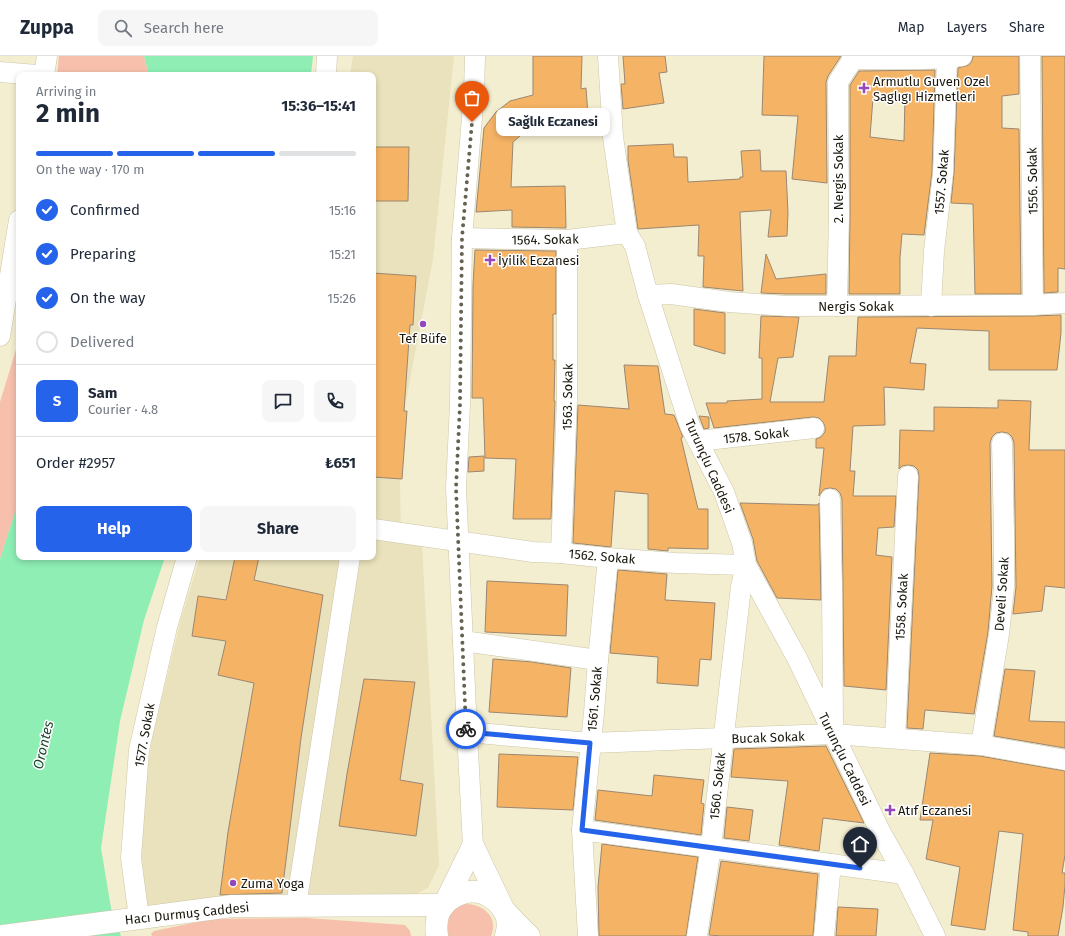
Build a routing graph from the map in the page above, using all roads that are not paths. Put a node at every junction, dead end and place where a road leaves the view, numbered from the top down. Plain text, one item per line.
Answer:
1 (47, 56) edge
2 (327, 56) edge
3 (475, 56) edge
4 (608, 56) edge
5 (1030, 56) edge
6 (853, 57) edge
7 (954, 57) edge
8 (0, 72) edge
9 (44, 72) edge
10 (326, 72) edge
11 (16, 73) edge
12 (627, 233) junction
13 (16, 236) edge
14 (462, 238) junction
15 (567, 240) junction
16 (648, 295) junction
17 (1065, 303) edge
18 (3, 304) edge
19 (1033, 305) junction
20 (837, 306) junction
21 (931, 306) junction
22 (0, 336) edge
23 (814, 428) dead end
24 (698, 441) junction
25 (1002, 443) dead end
26 (908, 476) dead end
27 (830, 499) dead end
28 (376, 529) edge
29 (459, 542) junction
30 (561, 553) junction
31 (608, 558) junction
32 (186, 560) edge
33 (350, 560) edge
34 (746, 565) junction
35 (463, 641) junction
36 (598, 660) junction
37 (467, 732) junction
38 (833, 734) junction
39 (723, 738) junction
40 (895, 738) junction
41 (590, 743) junction
42 (981, 745) junction
43 (1065, 760) edge
44 (582, 830) junction
45 (473, 846) junction
46 (711, 847) junction
47 (831, 864) junction
48 (904, 874) junction
49 (444, 905) junction
50 (296, 906) junction
51 (503, 909) junction
52 (139, 918) junction
53 (3, 936) edge
54 (437, 936) edge
55 (506, 936) edge
56 (529, 936) edge
57 (588, 936) edge
58 (697, 936) edge
59 (824, 936) edge
60 (935, 936) edge

1 - 9 street
2 - 10 street
3 - 14 street
4 - 12 street, Turunçlu Caddesi
5 - 19 street, 1556. Sokak
6 - 7 street
6 - 20 street, 2. Nergis Sokak
7 - 21 street, 1557. Sokak
8 - 11 street
12 - 15 street, 1564. Sokak
12 - 16 street, Turunçlu Caddesi
13 - 18 street
14 - 15 street, 1564. Sokak
14 - 29 street
15 - 30 street, 1563. Sokak
16 - 20 street, Nergis Sokak
16 - 24 street, Turunçlu Caddesi
17 - 19 street, Nergis Sokak
18 - 22 street
19 - 21 street, Nergis Sokak
20 - 21 street, Nergis Sokak
23 - 24 street, 1578. Sokak
24 - 34 street, Turunçlu Caddesi
25 - 42 street, Develi Sokak
26 - 40 street, 1558. Sokak
27 - 38 street
28 - 29 street, 1562. Sokak
29 - 30 street, 1562. Sokak
29 - 35 street
30 - 31 street, 1562. Sokak
31 - 34 street, 1562. Sokak
31 - 36 street, 1561. Sokak
32 - 52 street, 1577. Sokak
33 - 50 street
34 - 38 street, Turunçlu Caddesi
34 - 39 street, 1560. Sokak
35 - 36 street
35 - 37 street
36 - 41 street, 1561. Sokak
37 - 41 street, Bucak Sokak
37 - 45 street
38 - 39 street, Bucak Sokak
38 - 40 street, Bucak Sokak
38 - 48 street, Turunçlu Caddesi
39 - 41 street, Bucak Sokak
39 - 46 street, 1560. Sokak
40 - 42 street, Bucak Sokak
41 - 44 street, 1561. Sokak
42 - 43 street, Bucak Sokak
44 - 46 street
44 - 57 street, 1561. Sokak
45 - 49 main road
45 - 51 main road
46 - 47 street
46 - 58 street, 1560. Sokak
47 - 48 street
47 - 59 street
48 - 60 street, Turunçlu Caddesi
49 - 50 main road, Hacı Durmuş Caddesi
49 - 51 main road
49 - 54 main road
50 - 52 main road, Hacı Durmuş Caddesi
51 - 55 main road
51 - 56 main road
52 - 53 main road, Hacı Durmuş Caddesi

